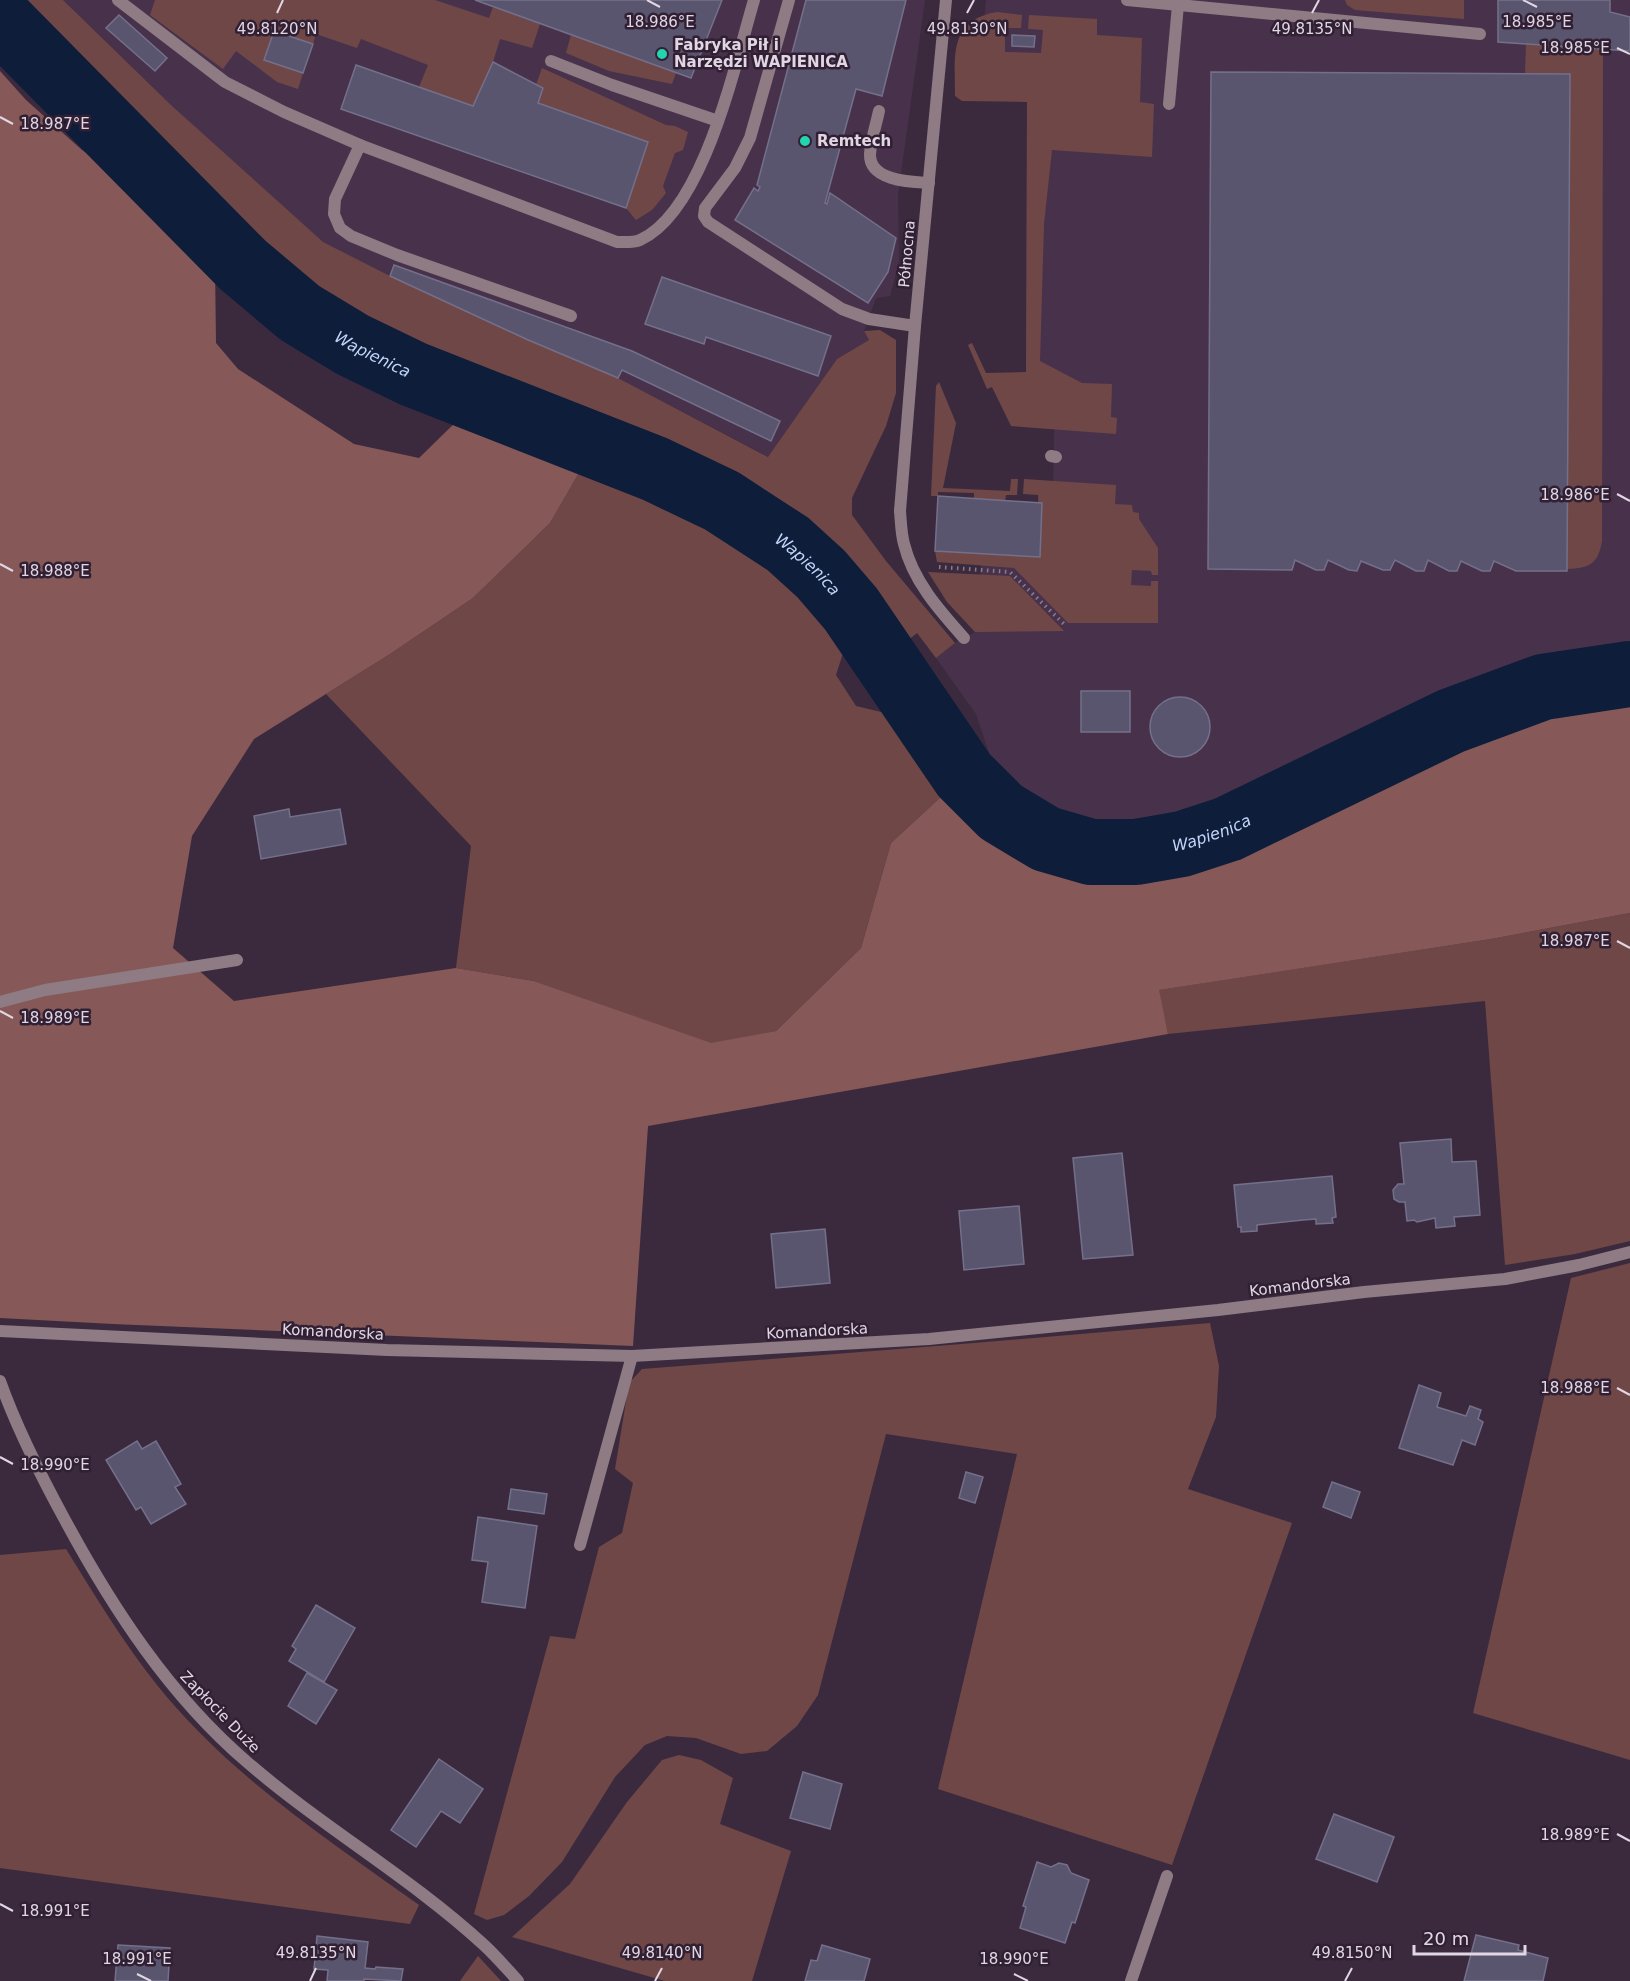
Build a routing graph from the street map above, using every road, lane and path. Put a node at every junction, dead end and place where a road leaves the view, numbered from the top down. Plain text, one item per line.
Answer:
1 (118, 0) edge
2 (754, 0) edge
3 (789, 0) edge
4 (946, 0) edge
5 (1127, 0) edge
6 (1178, 5) junction
7 (1480, 34) dead end
8 (551, 61) dead end
9 (1169, 104) dead end
10 (879, 111) dead end
11 (718, 121) junction
12 (360, 145) junction
13 (929, 183) junction
14 (571, 316) dead end
15 (915, 326) junction
16 (911, 566) junction
17 (1066, 626) dead end
18 (964, 638) dead end
19 (237, 960) dead end
20 (0, 1002) edge
21 (1630, 1252) edge
22 (0, 1331) edge
23 (632, 1356) junction
24 (0, 1381) edge
25 (580, 1545) dead end
26 (1167, 1876) dead end
27 (518, 1981) edge
28 (1131, 1981) edge

1 - 12 street
2 - 11 street
3 - 15 street
4 - 13 street, Północna
5 - 6 street
6 - 7 street
6 - 9 street
8 - 11 street
10 - 13 street
11 - 12 street
12 - 14 street
13 - 15 street, Północna
15 - 16 street, Północna
16 - 17 path
16 - 18 street, Północna
19 - 20 street
21 - 23 street, Komandorska
22 - 23 street, Komandorska
23 - 25 street
24 - 27 street, Zapłocie Duże
26 - 28 street

